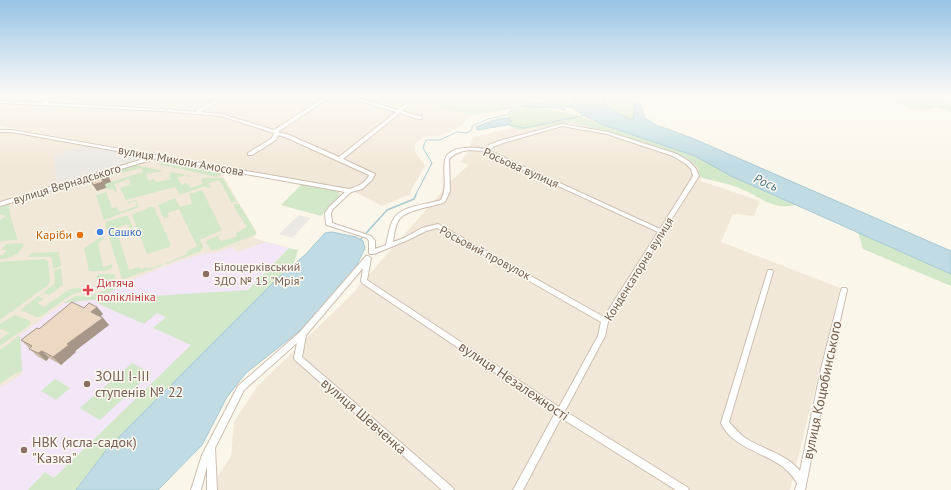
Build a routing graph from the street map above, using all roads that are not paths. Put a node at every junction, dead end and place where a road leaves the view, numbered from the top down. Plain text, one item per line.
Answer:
1 (240, 120) edge
2 (294, 120) edge
3 (389, 120) edge
4 (0, 128) edge
5 (0, 131) edge
6 (12, 131) junction
7 (276, 132) junction
8 (486, 152) junction
9 (250, 154) dead end
10 (157, 157) junction
11 (340, 159) junction
12 (350, 191) junction
13 (0, 204) edge
14 (662, 232) junction
15 (389, 245) junction
16 (370, 256) junction
17 (770, 272) dead end
18 (844, 290) dead end
19 (605, 321) junction
20 (303, 334) junction
21 (561, 413) junction
22 (211, 447) junction
23 (802, 482) junction
24 (196, 490) edge
25 (212, 490) edge
26 (449, 490) edge
27 (518, 490) edge
28 (684, 490) edge
29 (800, 490) edge

1 - 7 street
2 - 7 street
3 - 11 street
4 - 6 street, вулиця Миколи Амосова
5 - 6 street, вулиця Миколи Амосова
6 - 10 street, вулиця Миколи Амосова
7 - 9 street
7 - 11 street
8 - 14 street, Росьова вулиця
8 - 14 street, Конденсаторна вулиця
8 - 15 street, Росьова вулиця
10 - 12 street, вулиця Миколи Амосова
10 - 13 street, вулиця Вернадського
11 - 12 street
12 - 16 street
14 - 19 street, Конденсаторна вулиця
15 - 16 street, Росьовий провулок
15 - 19 street, Росьовий провулок
16 - 20 street
16 - 21 street, вулиця Незалежності
17 - 23 street
18 - 23 street, вулиця Коцюбинського
19 - 21 street, Конденсаторна вулиця
20 - 22 street
20 - 26 street, вулиця Шевченка
21 - 27 street, Конденсаторна вулиця
21 - 28 street, вулиця Незалежності
22 - 24 street
22 - 25 street
23 - 29 street, вулиця Коцюбинського

